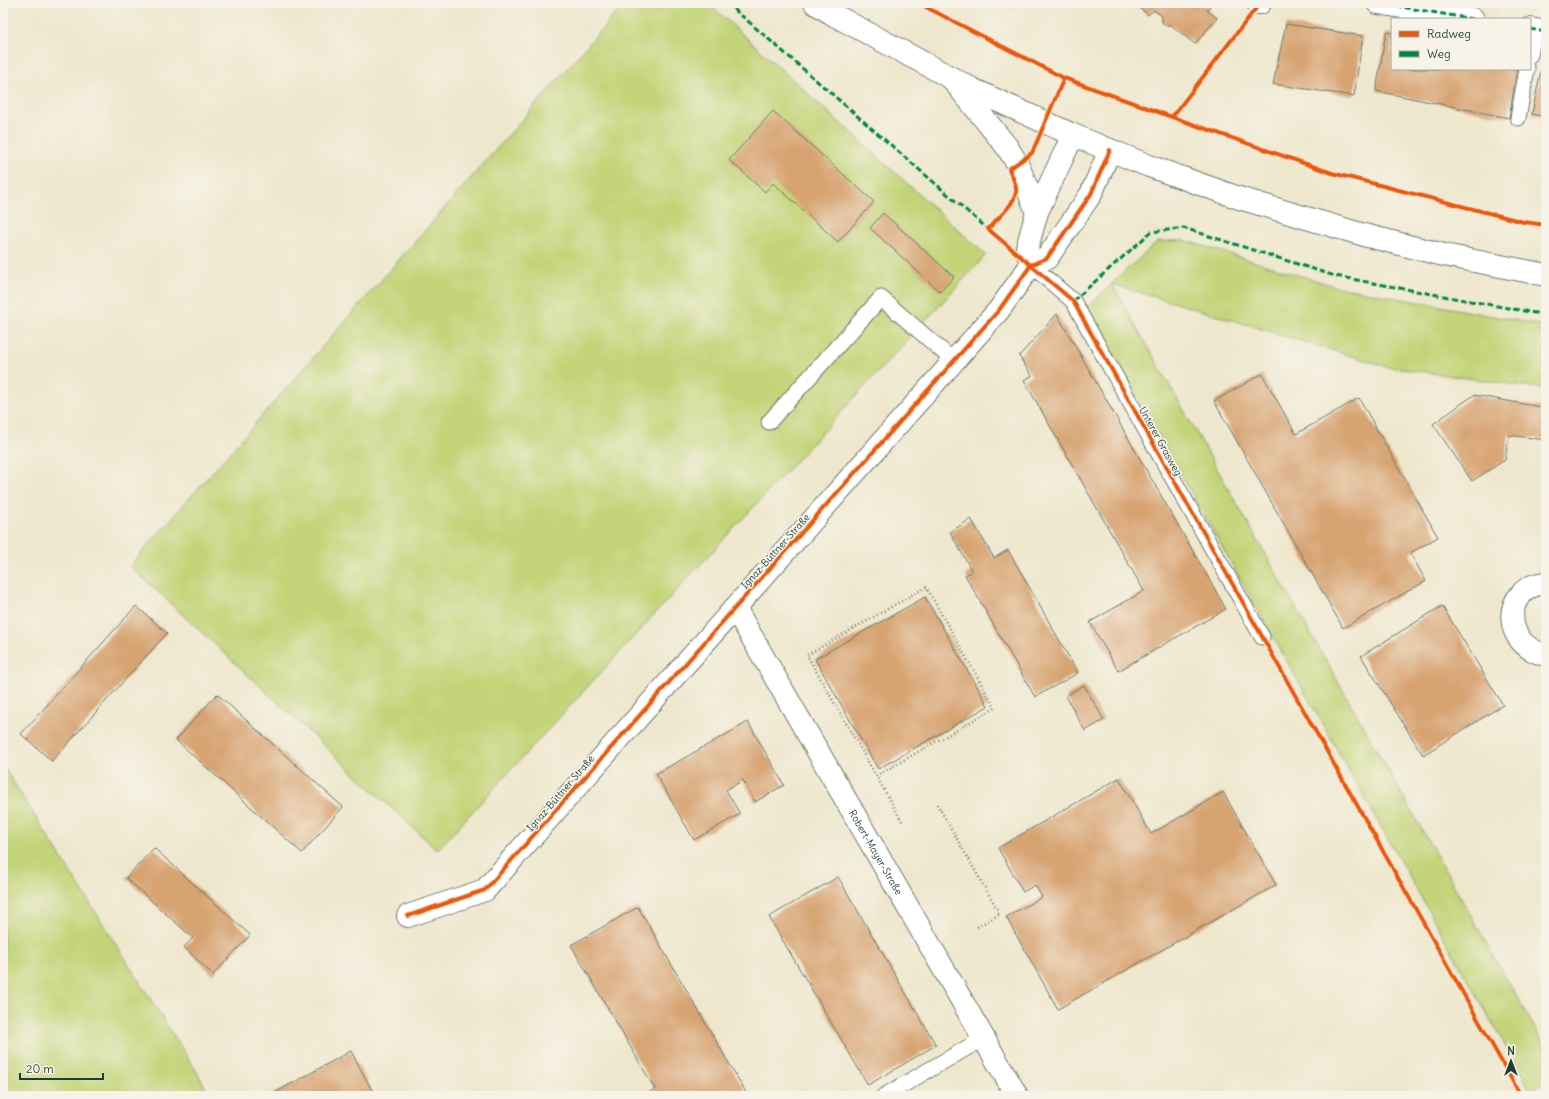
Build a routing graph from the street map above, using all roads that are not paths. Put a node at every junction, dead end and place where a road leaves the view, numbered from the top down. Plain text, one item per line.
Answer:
1 (815, 3) edge
2 (1378, 3) edge
3 (1467, 18) edge
4 (1537, 30) edge
5 (1531, 51) edge
6 (1527, 70) edge
7 (953, 80) junction
8 (1518, 118) dead end
9 (1073, 135) junction
10 (1110, 150) junction
11 (1037, 212) junction
12 (1031, 265) junction
13 (1546, 275) edge
14 (954, 361) junction
15 (769, 422) dead end
16 (1546, 583) edge
17 (735, 608) junction
18 (1262, 637) dead end
19 (1546, 656) edge
20 (408, 916) dead end
21 (984, 1038) junction
22 (884, 1096) edge
23 (1017, 1096) edge

1 - 7 street
2 - 3 street
4 - 5 lane
6 - 8 lane
7 - 9 street
7 - 11 street
9 - 10 street
9 - 11 street
10 - 12 street, Ignaz-Büttner-Straße
10 - 13 street
11 - 12 street
12 - 14 street, Ignaz-Büttner-Straße
12 - 18 lane, Unterer Grasweg
14 - 15 lane
14 - 17 street, Ignaz-Büttner-Straße
16 - 19 street
17 - 20 street, Ignaz-Büttner-Straße
17 - 21 street, Robert-Mayer-Straße
21 - 22 lane
21 - 23 street, Robert-Mayer-Straße

